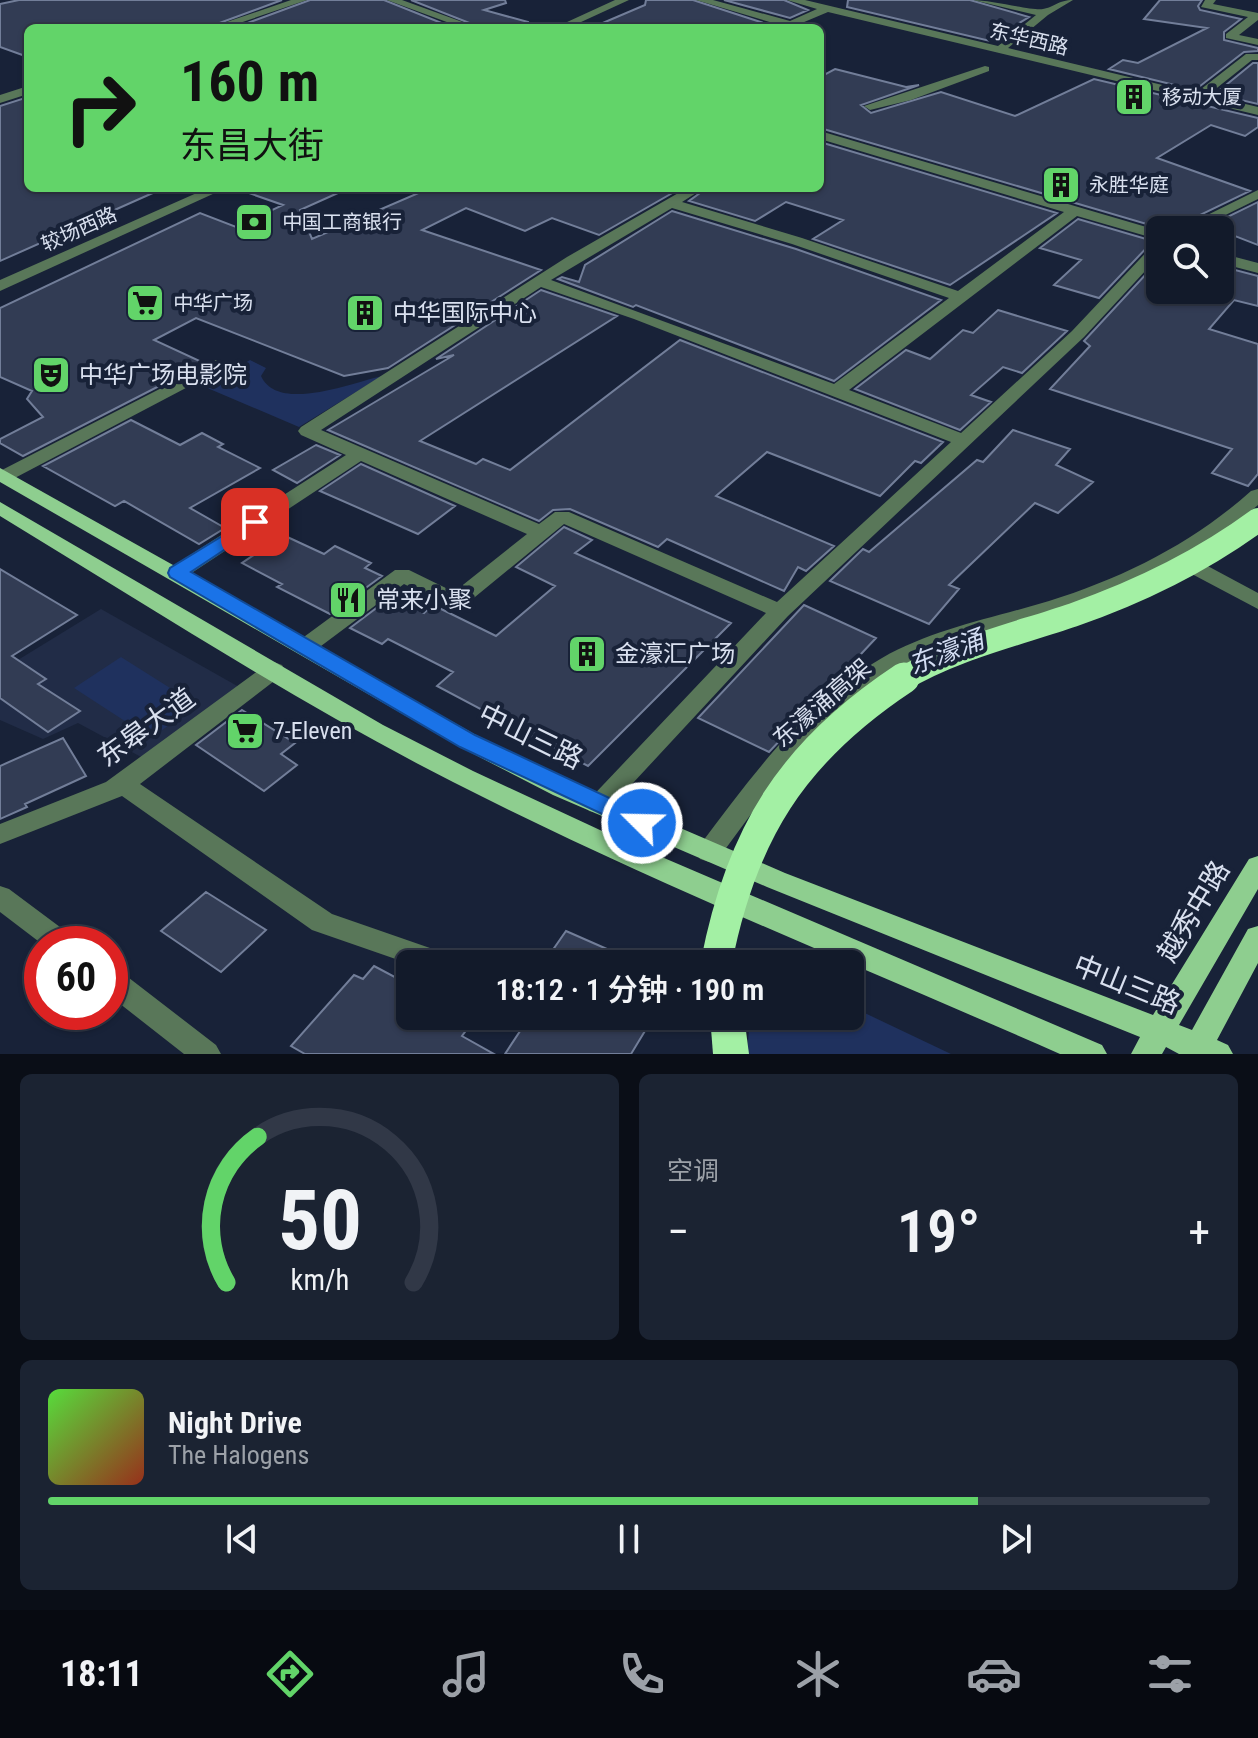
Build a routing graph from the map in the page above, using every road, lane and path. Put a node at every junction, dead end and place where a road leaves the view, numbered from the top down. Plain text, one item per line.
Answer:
1 (302, 0) edge
2 (392, 0) edge
3 (624, 0) edge
4 (639, 0) edge
5 (701, 0) edge
6 (792, 0) edge
7 (978, 0) edge
8 (1068, 0) edge
9 (1211, 0) edge
10 (826, 9) junction
11 (1044, 13) junction
12 (1257, 16) edge
13 (227, 24) edge
14 (462, 24) edge
15 (568, 24) edge
16 (584, 24) edge
17 (787, 24) edge
18 (793, 24) edge
19 (1258, 42) edge
20 (998, 51) junction
21 (1258, 57) edge
22 (985, 69) dead end
23 (24, 91) edge
24 (1198, 97) junction
25 (0, 99) edge
26 (870, 106) dead end
27 (1258, 111) edge
28 (824, 136) edge
29 (189, 192) edge
30 (210, 192) edge
31 (690, 192) edge
32 (1258, 194) edge
33 (670, 203) junction
34 (1074, 211) junction
35 (1213, 216) edge
36 (1146, 232) edge
37 (1146, 261) edge
38 (1234, 262) edge
39 (1258, 268) edge
40 (0, 277) edge
41 (539, 281) junction
42 (0, 286) edge
43 (960, 297) junction
44 (216, 365) dead end
45 (836, 391) junction
46 (964, 440) junction
47 (360, 454) junction
48 (2, 475) edge
49 (1258, 495) edge
50 (0, 508) edge
51 (1258, 521) edge
52 (542, 533) junction
53 (1175, 557) junction
54 (177, 573) junction
55 (1258, 602) edge
56 (780, 611) junction
57 (305, 647) junction
58 (274, 670) junction
59 (122, 784) junction
60 (598, 804) junction
61 (0, 834) edge
62 (709, 852) junction
63 (1258, 866) edge
64 (0, 897) edge
65 (38, 926) edge
66 (1258, 937) edge
67 (402, 950) edge
68 (719, 950) edge
69 (726, 950) edge
70 (128, 994) edge
71 (714, 1030) edge
72 (728, 1030) edge
73 (1152, 1042) edge
74 (1204, 1051) edge
75 (206, 1054) edge
76 (715, 1054) edge
77 (731, 1054) edge
78 (1092, 1054) edge

1 - 13 street
2 - 14 street
3 - 15 street
4 - 16 street
5 - 17 street
6 - 10 street, 东华西路
7 - 11 street
8 - 11 street
9 - 12 street
10 - 18 street
10 - 20 street, 东华西路
11 - 20 street
12 - 19 street
20 - 24 street, 东华西路
21 - 24 street
22 - 26 street
23 - 25 street
24 - 27 street, 东华西路
28 - 34 street
29 - 40 street, 较场西路
30 - 42 street, 较场西路
31 - 33 street
32 - 35 street
33 - 41 street
33 - 43 street
34 - 36 street
34 - 43 street
37 - 46 street
38 - 39 street
41 - 45 street
41 - 47 street
43 - 45 street
44 - 48 street
45 - 46 street
46 - 56 street
47 - 52 street
47 - 54 street
48 - 54 main road, 中山三路
49 - 53 street
50 - 58 main road
51 - 68 highway, 东濠涌高架, bridge
51 - 69 highway, 东濠涌高架, bridge
52 - 56 street
52 - 57 street
53 - 55 street
53 - 62 street
54 - 57 main road, 中山三路
56 - 60 street
57 - 60 main road, 中山三路
58 - 59 street, 东皋大道
58 - 78 main road
59 - 61 street, 东皋大道
59 - 67 street
60 - 62 main road, 中山三路
62 - 73 main road, 中山三路
63 - 73 main road, 越秀中路
64 - 65 street
66 - 74 main road
70 - 75 street
71 - 76 highway
72 - 77 highway
73 - 74 main road, 中山三路

